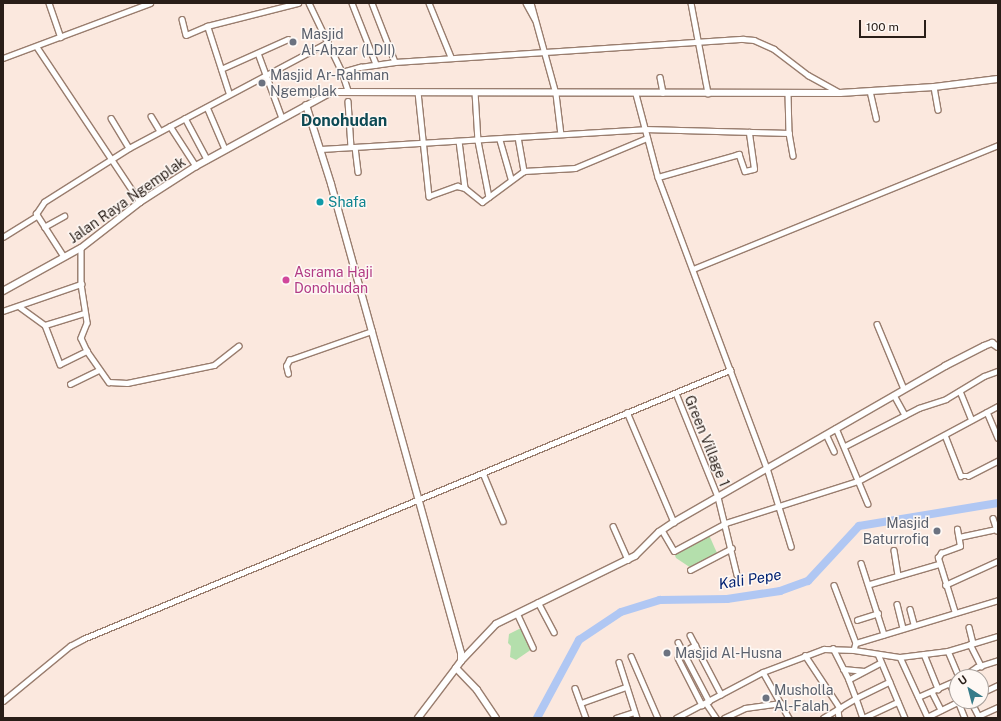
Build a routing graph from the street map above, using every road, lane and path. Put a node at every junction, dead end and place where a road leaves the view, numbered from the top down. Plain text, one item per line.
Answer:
1 (48, 3) edge
2 (150, 3) edge
3 (298, 3) edge
4 (309, 3) edge
5 (352, 3) edge
6 (372, 3) edge
7 (429, 3) edge
8 (526, 3) edge
9 (531, 3) edge
10 (691, 3) edge
11 (182, 19) dead end
12 (536, 20) junction
13 (207, 26) junction
14 (61, 37) junction
15 (288, 39) dead end
16 (698, 41) junction
17 (328, 42) junction
18 (36, 47) junction
19 (258, 53) junction
20 (546, 53) junction
21 (451, 57) junction
22 (3, 58) edge
23 (395, 62) junction
24 (376, 64) junction
25 (221, 69) junction
26 (342, 72) junction
27 (265, 74) junction
28 (660, 76) dead end
29 (998, 79) edge
30 (934, 87) junction
31 (348, 91) junction
32 (870, 91) junction
33 (418, 92) junction
34 (475, 92) junction
35 (663, 93) junction
36 (708, 93) junction
37 (788, 93) junction
38 (840, 93) junction
39 (229, 94) junction
40 (556, 94) junction
41 (636, 94) junction
42 (348, 101) dead end
43 (306, 105) junction
44 (207, 107) junction
45 (938, 110) dead end
46 (151, 116) dead end
47 (111, 118) dead end
48 (185, 118) junction
49 (282, 118) junction
50 (876, 118) dead end
51 (170, 126) junction
52 (644, 130) junction
53 (160, 131) junction
54 (749, 132) junction
55 (561, 133) junction
56 (789, 133) junction
57 (518, 137) junction
58 (647, 138) junction
59 (500, 140) junction
60 (459, 141) junction
61 (478, 141) junction
62 (423, 143) junction
63 (998, 145) edge
64 (353, 147) junction
65 (129, 148) junction
66 (225, 149) junction
67 (321, 149) junction
68 (793, 156) dead end
69 (110, 158) junction
70 (207, 160) junction
71 (196, 166) junction
72 (524, 171) junction
73 (358, 172) dead end
74 (658, 177) junction
75 (511, 178) junction
76 (465, 188) junction
77 (489, 197) junction
78 (140, 202) junction
79 (37, 216) junction
80 (64, 216) dead end
81 (44, 227) junction
82 (3, 237) edge
83 (81, 248) junction
84 (63, 256) junction
85 (693, 269) junction
86 (81, 284) junction
87 (3, 291) edge
88 (20, 307) junction
89 (3, 311) edge
90 (84, 313) junction
91 (876, 324) dead end
92 (45, 325) junction
93 (372, 331) junction
94 (997, 345) edge
95 (238, 346) dead end
96 (87, 350) junction
97 (99, 370) junction
98 (730, 370) junction
99 (998, 371) edge
100 (288, 374) dead end
101 (70, 384) dead end
102 (904, 389) junction
103 (960, 391) junction
104 (676, 393) junction
105 (894, 395) junction
106 (998, 406) edge
107 (627, 412) junction
108 (987, 412) junction
109 (905, 415) junction
110 (972, 420) junction
111 (836, 428) junction
112 (826, 434) junction
113 (945, 434) junction
114 (998, 438) edge
115 (845, 446) junction
116 (834, 450) dead end
117 (998, 461) edge
118 (767, 468) junction
119 (483, 473) junction
120 (858, 481) junction
121 (718, 497) junction
122 (418, 498) junction
123 (868, 504) dead end
124 (778, 507) junction
125 (994, 518) dead end
126 (503, 521) dead end
127 (674, 522) junction
128 (726, 523) junction
129 (614, 526) dead end
130 (957, 529) dead end
131 (662, 530) junction
132 (998, 530) edge
133 (959, 537) junction
134 (791, 546) dead end
135 (732, 548) junction
136 (894, 550) dead end
137 (628, 560) junction
138 (998, 561) edge
139 (861, 563) dead end
140 (939, 564) junction
141 (690, 570) dead end
142 (737, 575) dead end
143 (898, 576) junction
144 (870, 584) junction
145 (834, 585) dead end
146 (945, 585) junction
147 (998, 600) edge
148 (538, 602) junction
149 (897, 604) dead end
150 (910, 610) dead end
151 (517, 613) junction
152 (878, 613) junction
153 (955, 613) junction
154 (857, 620) dead end
155 (914, 624) junction
156 (969, 627) dead end
157 (903, 628) junction
158 (554, 632) dead end
159 (884, 634) junction
160 (690, 635) dead end
161 (998, 636) edge
162 (678, 642) dead end
163 (856, 643) junction
164 (971, 644) junction
165 (696, 646) junction
166 (533, 648) dead end
167 (833, 648) junction
168 (854, 650) junction
169 (683, 652) junction
170 (948, 652) junction
171 (878, 654) junction
172 (924, 654) junction
173 (631, 656) dead end
174 (805, 656) junction
175 (900, 657) junction
176 (678, 658) dead end
177 (461, 661) junction
178 (998, 661) edge
179 (619, 662) dead end
180 (881, 663) junction
181 (981, 666) junction
182 (456, 668) junction
183 (843, 669) junction
184 (956, 669) edge
185 (975, 669) edge
186 (864, 671) junction
187 (763, 672) junction
188 (849, 680) junction
189 (889, 682) junction
190 (949, 684) edge
191 (626, 687) junction
192 (575, 688) dead end
193 (938, 689) junction
194 (932, 692) junction
195 (721, 694) junction
196 (856, 698) junction
197 (918, 698) junction
198 (3, 701) edge
199 (898, 702) junction
200 (580, 703) junction
201 (706, 703) junction
202 (781, 703) junction
203 (949, 706) edge
204 (998, 707) edge
205 (839, 709) junction
206 (941, 710) junction
207 (634, 712) junction
208 (927, 717) edge
209 (979, 717) edge
210 (418, 718) edge
211 (496, 718) edge
212 (586, 718) edge
213 (616, 718) edge
214 (637, 718) edge
215 (658, 718) edge
216 (676, 718) edge
217 (716, 718) edge
218 (724, 718) edge
219 (788, 718) edge
220 (823, 718) edge
221 (839, 718) edge
222 (863, 718) edge
223 (905, 718) edge

1 - 14 street
2 - 14 street
3 - 13 street
4 - 17 street
5 - 24 street
6 - 23 street
7 - 21 street
8 - 12 street
9 - 12 street
10 - 16 street
11 - 13 street
12 - 20 street
13 - 25 street
14 - 18 street
15 - 19 street
16 - 20 street
16 - 36 street
16 - 38 street
17 - 26 street
17 - 27 street
18 - 22 street
18 - 69 street
19 - 25 street
19 - 27 street
20 - 21 street
20 - 40 street
21 - 23 street
23 - 24 street
24 - 26 street
25 - 39 street
26 - 31 street
27 - 39 street
27 - 49 street
28 - 35 street
29 - 30 main road, Jalan Raya Ngemplak
30 - 32 main road, Jalan Raya Ngemplak
30 - 45 street
31 - 33 main road, Jalan Raya Ngemplak
31 - 43 main road, Jalan Raya Ngemplak
32 - 38 main road, Jalan Raya Ngemplak
32 - 50 street
33 - 34 main road, Jalan Raya Ngemplak
33 - 62 street
34 - 40 main road, Jalan Raya Ngemplak
34 - 61 street
35 - 36 main road, Jalan Raya Ngemplak
35 - 41 main road, Jalan Raya Ngemplak
36 - 37 main road, Jalan Raya Ngemplak
37 - 38 main road, Jalan Raya Ngemplak
37 - 56 street
39 - 44 street
40 - 41 main road, Jalan Raya Ngemplak
40 - 55 street
41 - 52 street
42 - 64 street
43 - 49 main road, Jalan Raya Ngemplak
43 - 67 main road
44 - 48 street
44 - 66 street
46 - 53 street
47 - 65 street
48 - 51 street
48 - 70 street
49 - 66 main road, Jalan Raya Ngemplak
51 - 53 street
51 - 71 street
52 - 54 street
52 - 55 street
52 - 58 street
53 - 65 street
54 - 56 street
54 - 74 street
55 - 57 street
56 - 68 street
57 - 59 street
57 - 72 street
58 - 72 street
58 - 74 street
59 - 61 street
59 - 75 street
60 - 61 street
60 - 62 street
60 - 76 street
61 - 77 street
62 - 64 street
62 - 76 street
63 - 85 street
64 - 67 street
64 - 73 street
65 - 69 street
66 - 70 main road, Jalan Raya Ngemplak
67 - 93 main road
69 - 78 street
69 - 79 street
70 - 71 main road, Jalan Raya Ngemplak
71 - 78 main road, Jalan Raya Ngemplak
72 - 75 street
74 - 85 street
75 - 77 street
76 - 77 street
78 - 83 main road, Jalan Raya Ngemplak
79 - 81 street
79 - 82 street
80 - 81 street
81 - 84 street
83 - 84 main road, Jalan Raya Ngemplak
83 - 86 street
84 - 87 main road, Jalan Raya Ngemplak
85 - 98 street
86 - 88 street
86 - 90 street
88 - 89 street
88 - 92 street
90 - 92 street
90 - 96 street
91 - 102 street
92 - 96 street
93 - 100 street
93 - 122 main road
94 - 102 main road
95 - 97 street
96 - 97 street
97 - 101 street
98 - 104 street
98 - 118 street
99 - 103 street
102 - 105 main road
103 - 109 street
103 - 110 street
104 - 107 street
104 - 121 street, Green Village 1
105 - 109 street
105 - 111 main road
106 - 108 street
107 - 119 street
107 - 127 street
108 - 110 street
108 - 114 street
109 - 115 street
110 - 113 street
111 - 112 main road
111 - 115 street
112 - 116 street
112 - 118 main road
113 - 117 street
113 - 120 street
115 - 120 street
118 - 121 main road
118 - 124 street
119 - 122 street
119 - 126 street
120 - 123 street
120 - 124 street
121 - 127 main road
121 - 128 street, Green Village 1
122 - 177 main road
122 - 198 street
124 - 128 street
124 - 134 street
125 - 132 street
127 - 131 main road
128 - 131 street
128 - 135 street, Green Village 1
129 - 137 street
130 - 133 street
131 - 137 main road
132 - 133 street
133 - 140 street
135 - 141 street
135 - 142 street, Green Village 1
136 - 143 street
137 - 148 main road
138 - 146 street
139 - 144 street
140 - 143 street
140 - 146 street
143 - 144 street
144 - 152 street
145 - 163 street
146 - 153 street
147 - 153 street
148 - 151 main road
148 - 158 street
149 - 157 street
150 - 155 street
151 - 166 street
151 - 177 main road
152 - 154 street
152 - 159 street
153 - 155 street
155 - 157 street
156 - 164 street
157 - 159 street
159 - 163 street
160 - 165 street
161 - 164 street
162 - 169 street
163 - 168 street
164 - 170 street
164 - 181 street
165 - 169 street
165 - 195 street
167 - 168 street
167 - 174 street
167 - 183 street
168 - 171 street
169 - 201 street
170 - 172 street
170 - 184 street
171 - 175 street
171 - 180 street
172 - 175 street
172 - 193 street
173 - 215 street
174 - 187 street
174 - 205 street
175 - 197 street
176 - 201 street
177 - 182 main road
178 - 181 street
179 - 191 street
180 - 186 street
180 - 189 street
181 - 185 street
182 - 210 main road
182 - 211 main road
183 - 186 street
183 - 188 street
186 - 188 street
187 - 195 street
187 - 202 street
188 - 196 street
189 - 196 street
189 - 199 street
190 - 193 street
191 - 200 street
191 - 207 street
192 - 200 street
193 - 194 street
194 - 197 street
194 - 206 street
195 - 201 street
196 - 205 street
196 - 222 street
197 - 208 street
199 - 222 street
199 - 223 street
200 - 212 street
201 - 216 street
201 - 217 street
202 - 218 street
202 - 219 street
203 - 206 street
204 - 209 street
205 - 220 street
205 - 221 street
206 - 208 street
207 - 213 street
207 - 214 street

